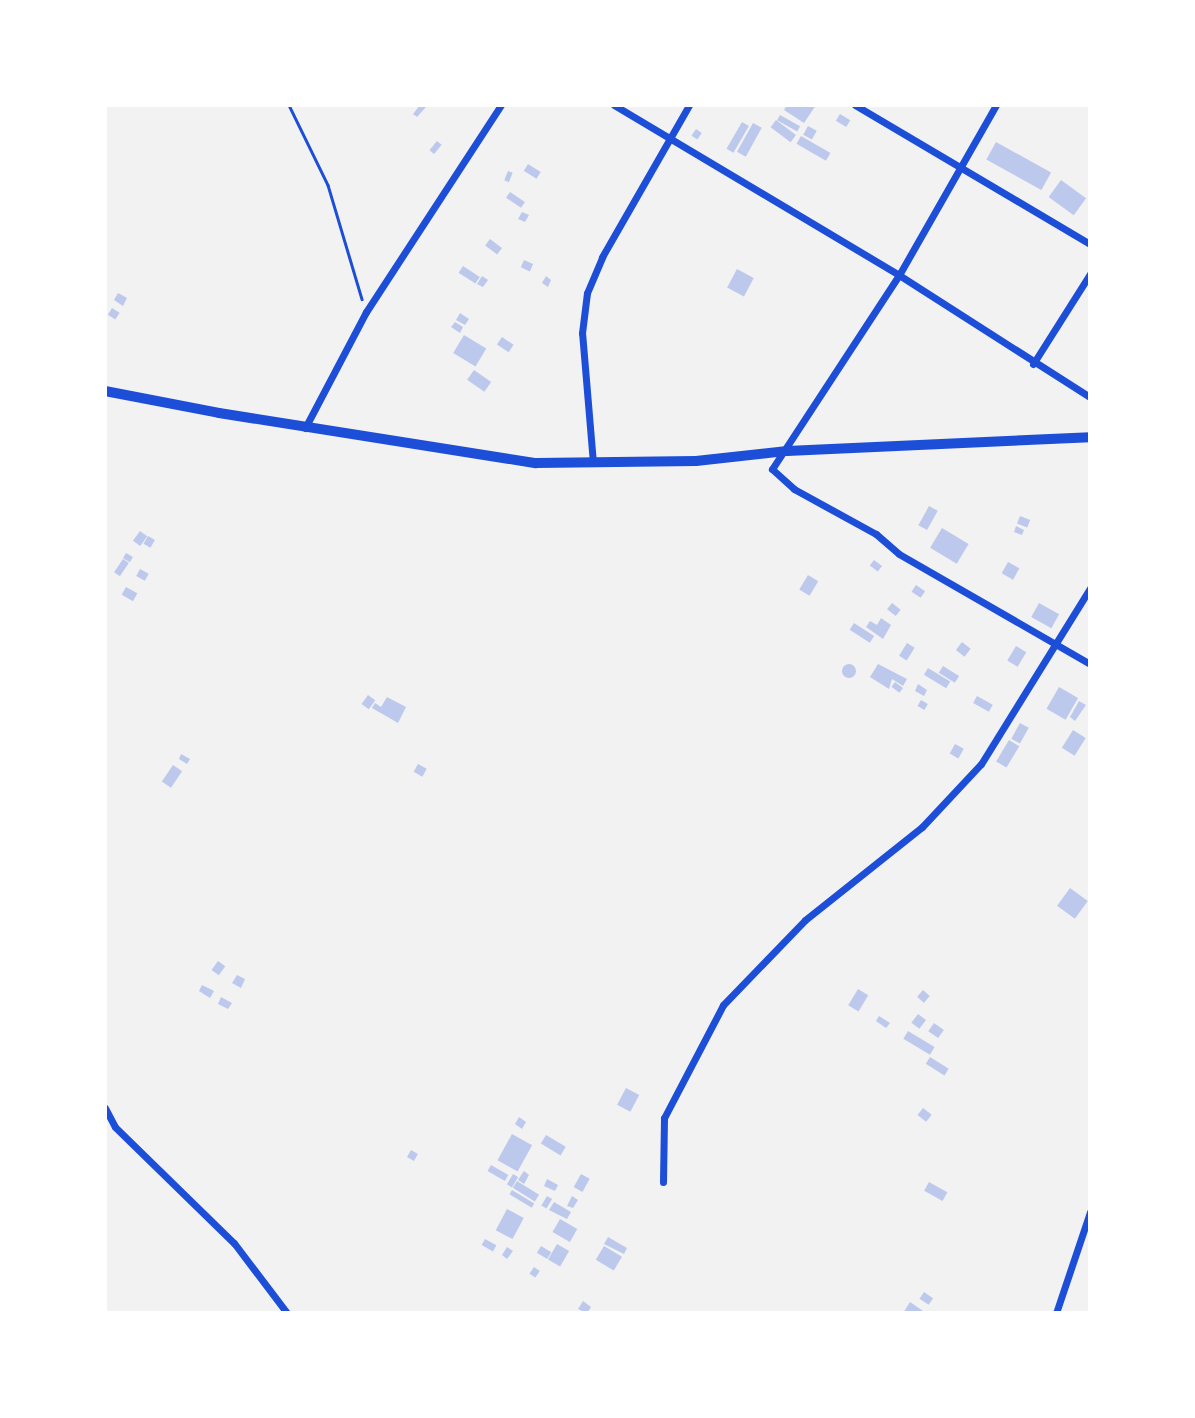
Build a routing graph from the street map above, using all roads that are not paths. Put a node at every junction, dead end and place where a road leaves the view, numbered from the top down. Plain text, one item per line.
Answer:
1 (501, 105) edge
2 (614, 105) edge
3 (688, 105) edge
4 (855, 105) edge
5 (996, 105) edge
6 (670, 137) junction
7 (958, 166) junction
8 (1090, 244) edge
9 (1090, 274) edge
10 (899, 275) junction
11 (1034, 364) junction
12 (105, 391) edge
13 (1090, 397) edge
14 (305, 428) junction
15 (1090, 437) edge
16 (787, 451) junction
17 (593, 463) junction
18 (1090, 587) edge
19 (1056, 644) junction
20 (1090, 664) edge
21 (105, 1108) edge
22 (663, 1182) dead end
23 (1090, 1212) edge
24 (287, 1313) edge
25 (1056, 1313) edge

1 - 14 street
2 - 6 street
3 - 6 street
4 - 7 street
5 - 7 street
6 - 10 street
6 - 17 street
7 - 8 street
7 - 10 street
9 - 11 street
10 - 11 street
10 - 16 street
11 - 13 street
12 - 14 street
14 - 17 street
15 - 16 street
16 - 17 street
16 - 19 street
18 - 19 street
19 - 20 street
19 - 22 street
21 - 24 street
23 - 25 street

